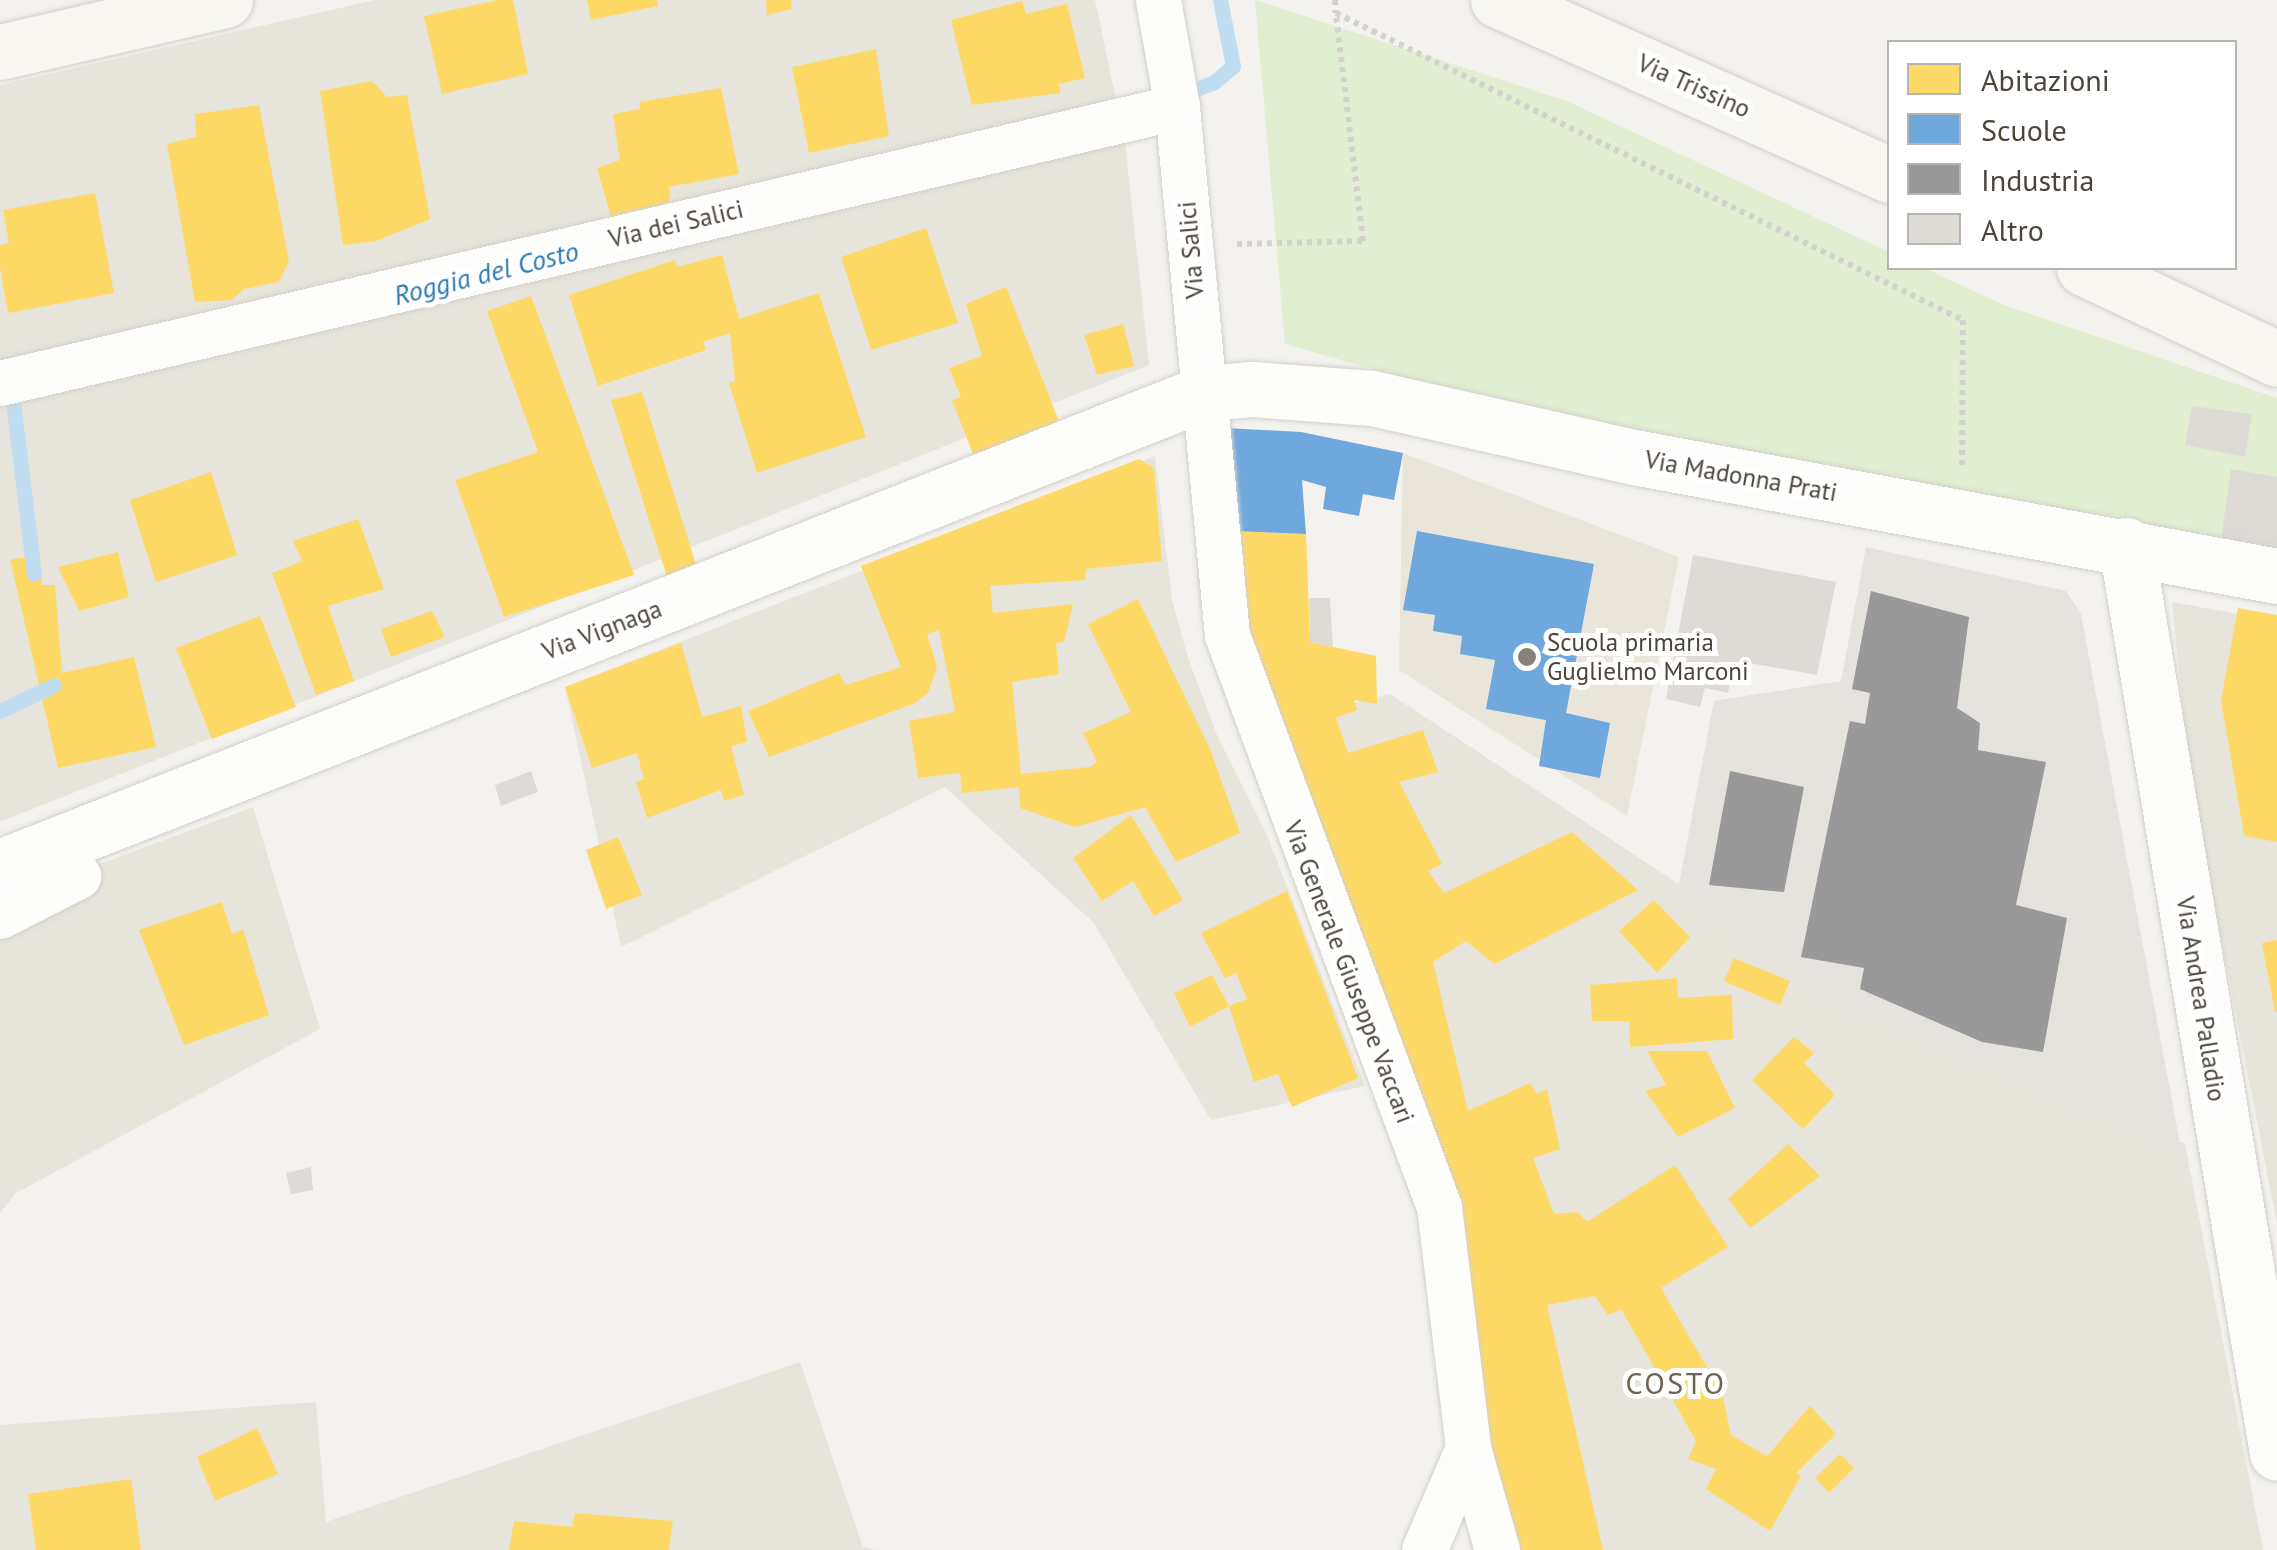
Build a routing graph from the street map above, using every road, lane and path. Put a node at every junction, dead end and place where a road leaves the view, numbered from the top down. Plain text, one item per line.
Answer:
1 (225, 0) edge
2 (1158, 0) edge
3 (1335, 0) edge
4 (1498, 0) edge
5 (1336, 13) junction
6 (0, 52) edge
7 (1177, 107) junction
8 (1887, 174) edge
9 (1190, 246) junction
10 (2088, 270) edge
11 (2277, 359) edge
12 (0, 383) edge
13 (1204, 393) junction
14 (1962, 516) junction
15 (2126, 545) junction
16 (2277, 576) edge
17 (58, 844) junction
18 (0, 867) edge
19 (0, 916) edge
20 (2275, 1435) edge
21 (1468, 1448) junction
22 (1424, 1550) edge
23 (1497, 1550) edge

1 - 6 main road
2 - 7 street, Via Salici
3 - 5 path
4 - 8 main road, Via Trissino
5 - 9 path
5 - 14 path
7 - 9 street, Via Salici
7 - 12 street, Via dei Salici
9 - 13 street, Via Salici
10 - 11 main road
13 - 14 street, Via Madonna Prati
13 - 17 street, Via Vignaga
13 - 21 street, Via Generale Giuseppe Vaccari
14 - 15 street, Via Madonna Prati
15 - 16 street, Via Madonna Prati
15 - 20 street, Via Andrea Palladio
17 - 18 street, Via Vignaga
17 - 19 street
21 - 22 street
21 - 23 street, Via Generale Giuseppe Vaccari

